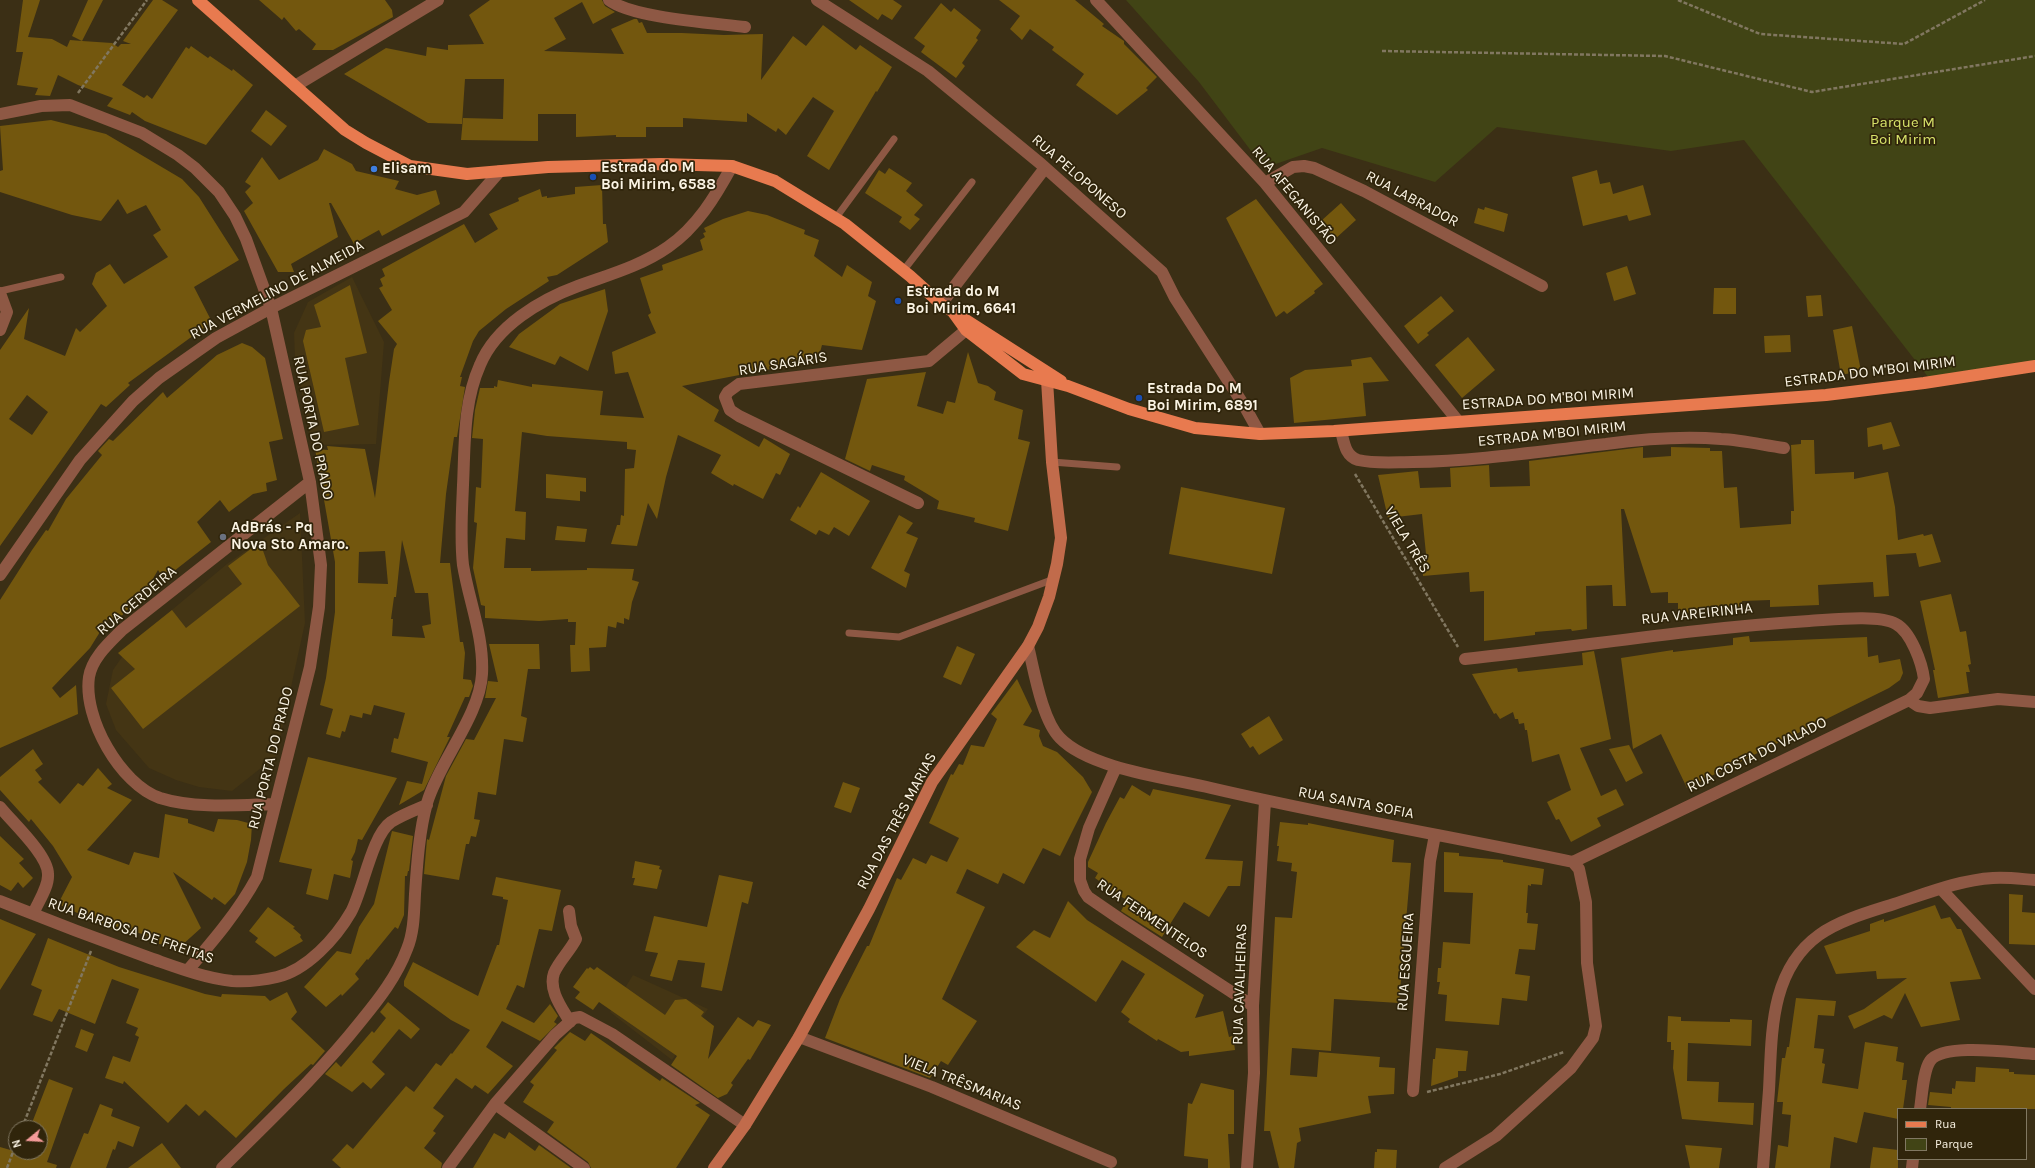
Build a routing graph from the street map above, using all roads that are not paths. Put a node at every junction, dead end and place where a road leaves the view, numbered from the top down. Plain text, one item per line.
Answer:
1 (198, 0) edge
2 (438, 0) edge
3 (609, 0) edge
4 (818, 0) edge
5 (1096, 0) edge
6 (745, 27) dead end
7 (295, 86) junction
8 (0, 114) edge
9 (894, 139) dead end
10 (732, 166) junction
11 (1045, 168) junction
12 (500, 171) junction
13 (972, 182) dead end
14 (1265, 183) junction
15 (835, 219) junction
16 (903, 271) junction
17 (61, 277) dead end
18 (1542, 286) dead end
19 (0, 292) edge
20 (941, 304) junction
21 (271, 308) junction
22 (953, 312) junction
23 (0, 330) edge
24 (966, 330) junction
25 (2035, 366) edge
26 (1046, 380) junction
27 (1068, 386) junction
28 (1458, 421) junction
29 (1341, 431) junction
30 (1260, 434) junction
31 (1784, 448) dead end
32 (1052, 462) junction
33 (1117, 467) dead end
34 (310, 482) junction
35 (918, 503) dead end
36 (0, 575) edge
37 (1054, 579) junction
38 (849, 633) dead end
39 (1028, 646) junction
40 (1917, 654) joint
41 (1465, 659) road end
42 (1909, 700) junction
43 (2035, 702) edge
44 (1116, 767) junction
45 (1265, 801) junction
46 (275, 804) junction
47 (427, 805) junction
48 (0, 807) edge
49 (1435, 835) junction
50 (1573, 862) junction
51 (2035, 880) edge
52 (1941, 889) junction
53 (0, 901) edge
54 (569, 911) dead end
55 (33, 914) junction
56 (188, 970) junction
57 (2035, 989) edge
58 (1253, 1006) junction
59 (570, 1022) junction
60 (799, 1037) junction
61 (2035, 1054) edge
62 (1413, 1091) road end
63 (495, 1104) junction
64 (1920, 1108) edge
65 (745, 1125) junction
66 (1111, 1162) dead end
67 (222, 1168) edge
68 (448, 1168) edge
69 (584, 1168) edge
70 (714, 1168) edge
71 (1247, 1168) edge
72 (1445, 1168) edge
73 (1763, 1168) edge

1 - 7 main road, ESTRADA DO M'BOI MIRIM
2 - 7 street
3 - 6 street
4 - 11 street, RUA PELOPONESO
5 - 14 street, RUA AFEGANISTÃO
7 - 12 main road, ESTRADA DO M'BOI MIRIM
8 - 21 street, RUA PORTA DO PRADO
9 - 15 lane
10 - 12 main road, ESTRADA DO M'BOI MIRIM
10 - 15 main road, ESTRADA DO M'BOI MIRIM
10 - 47 street
11 - 20 street
11 - 30 street, RUA PELOPONESO
12 - 21 street, RUA VERMELINO DE ALMEIDA
13 - 16 lane
14 - 18 street, RUA LABRADOR
14 - 28 street, RUA AFEGANISTÃO
15 - 16 main road, ESTRADA DO M'BOI MIRIM
16 - 20 main road, ESTRADA DO M'BOI MIRIM
17 - 19 lane
19 - 23 street
20 - 22 main road, ESTRADA DO M'BOI MIRIM
21 - 34 street, RUA PORTA DO PRADO
21 - 36 street, RUA VERMELINO DE ALMEIDA
22 - 24 main road, ESTRADA DO M'BOI MIRIM
22 - 27 main road, ESTRADA DO M'BOI MIRIM
24 - 26 main road, ESTRADA DO M'BOI MIRIM
24 - 35 street, RUA SAGÁRIS
25 - 28 main road, ESTRADA DO M'BOI MIRIM
26 - 27 main road, ESTRADA DO M'BOI MIRIM
26 - 32 street, RUA DAS TRÊS MARIAS
27 - 30 main road, ESTRADA DO M'BOI MIRIM
28 - 29 main road, ESTRADA DO M'BOI MIRIM
29 - 30 main road, ESTRADA DO M'BOI MIRIM
29 - 31 street, ESTRADA M'BOI MIRIM
32 - 33 lane
32 - 37 street, RUA DAS TRÊS MARIAS
34 - 46 street, RUA PORTA DO PRADO
34 - 46 street, RUA CERDEIRA
37 - 38 lane
37 - 39 street, RUA DAS TRÊS MARIAS
39 - 44 street, RUA SANTA SOFIA
39 - 60 street, RUA DAS TRÊS MARIAS
40 - 41 street, RUA VAREIRINHA
40 - 42 street, RUA COSTA DO VALADO
42 - 43 street
42 - 50 street, RUA COSTA DO VALADO
44 - 45 street, RUA SANTA SOFIA
44 - 58 street, RUA FERMENTELOS
45 - 49 street, RUA SANTA SOFIA
45 - 58 street, RUA CAVALHEIRAS
46 - 56 street, RUA PORTA DO PRADO
47 - 56 street, RUA BARBOSA DE FREITAS
47 - 67 street
48 - 55 street
49 - 50 street, RUA SANTA SOFIA
49 - 62 street, RUA ESGUEIRA
50 - 72 street
51 - 52 street
52 - 57 street
52 - 73 street
53 - 55 street, RUA BARBOSA DE FREITAS
54 - 59 street
55 - 56 street, RUA BARBOSA DE FREITAS
58 - 71 street, RUA CAVALHEIRAS
59 - 63 street
59 - 65 street
60 - 65 street, RUA DAS TRÊS MARIAS
60 - 66 street, VIELA TRÊSMARIAS
61 - 64 street
63 - 68 street
63 - 69 street
65 - 70 street, RUA DAS TRÊS MARIAS

